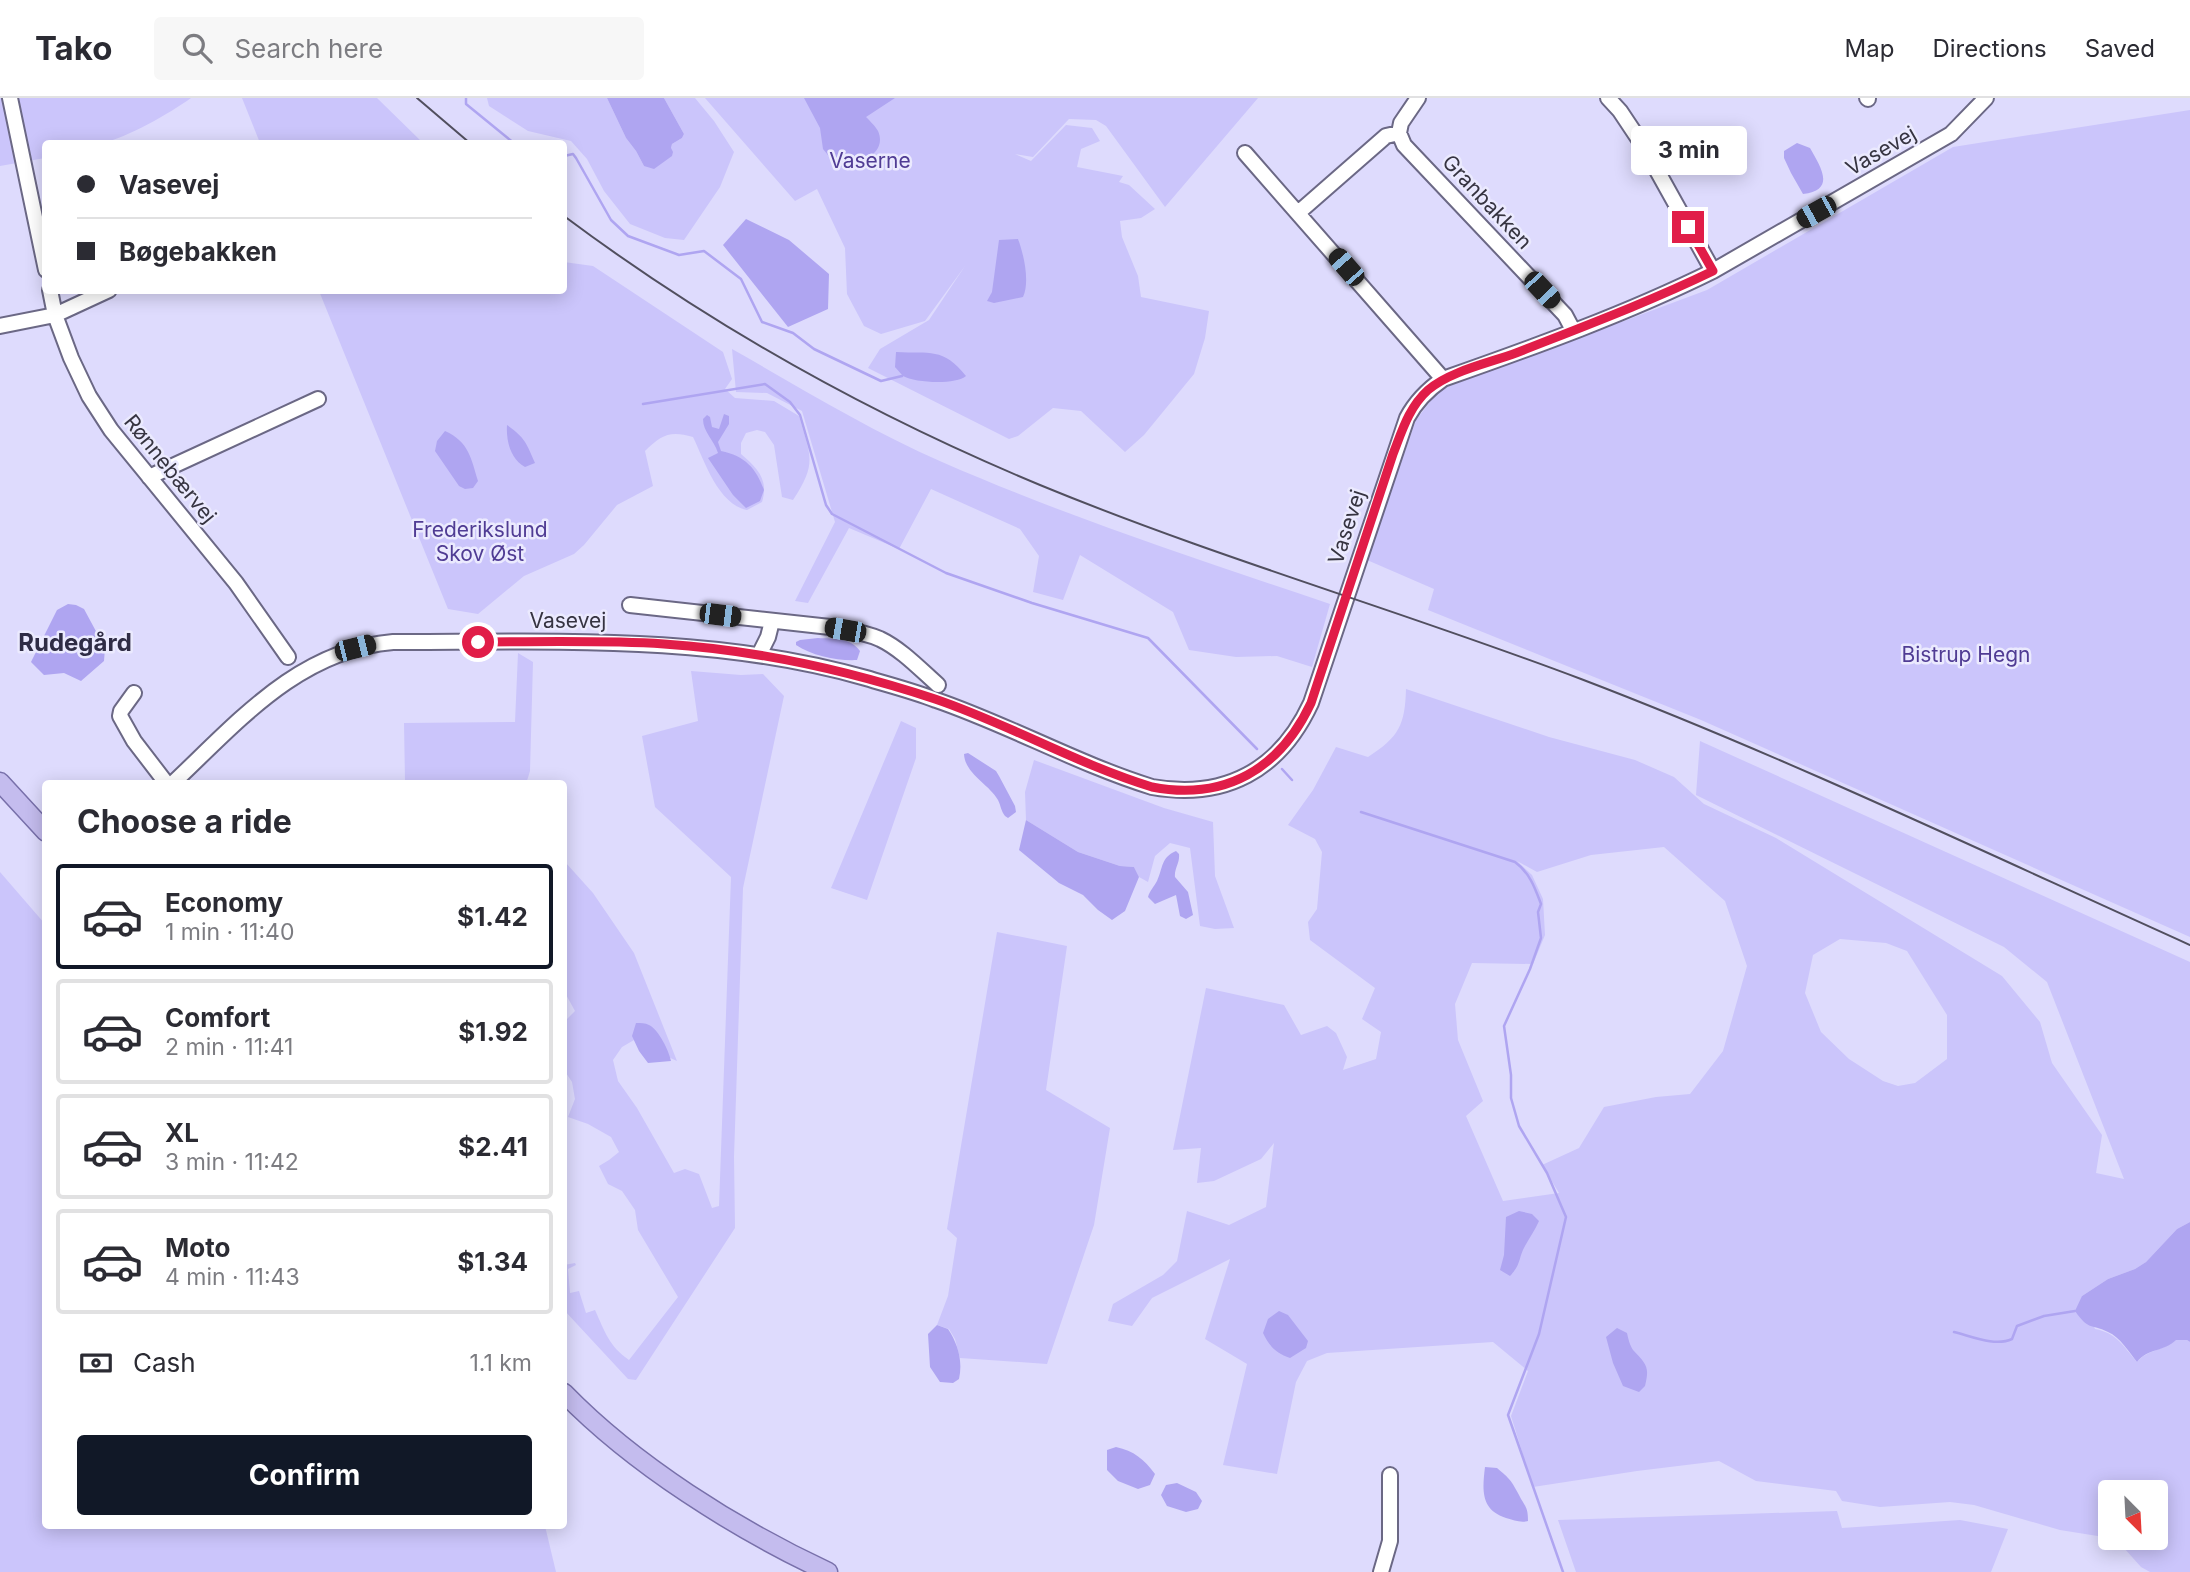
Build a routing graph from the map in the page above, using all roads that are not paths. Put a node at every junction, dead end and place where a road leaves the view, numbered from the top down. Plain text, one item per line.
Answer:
1 (10, 98) edge
2 (1418, 98) edge
3 (1608, 98) edge
4 (1986, 98) edge
5 (1399, 133) junction
6 (1245, 153) dead end
7 (1298, 213) junction
8 (42, 251) edge
9 (1713, 271) junction
10 (51, 294) edge
11 (100, 294) edge
12 (55, 314) junction
13 (0, 326) edge
14 (1573, 330) junction
15 (1443, 379) junction
16 (318, 399) dead end
17 (149, 477) junction
18 (630, 605) dead end
19 (772, 621) junction
20 (759, 655) junction
21 (288, 657) dead end
22 (938, 685) dead end
23 (134, 693) dead end
24 (166, 780) edge
25 (173, 780) edge
26 (0, 782) edge
27 (42, 828) edge
28 (567, 1396) edge
29 (1390, 1475) dead end
30 (828, 1572) edge
31 (1381, 1572) edge

1 - 8 street
2 - 5 street
3 - 9 street
4 - 9 street, Vasevej
5 - 7 street
5 - 14 street, Granbakken
6 - 7 street
7 - 15 street
9 - 14 street, Vasevej
10 - 12 street, Rønnebærvej
11 - 12 street
12 - 13 street
12 - 17 street, Rønnebærvej
14 - 15 street, Vasevej
15 - 20 street, Vasevej
16 - 17 street
17 - 21 street, Rønnebærvej
18 - 19 street, Vasevej
19 - 20 street
19 - 22 street, Vasevej
20 - 25 street, Vasevej
23 - 24 street, Vasevej
26 - 27 main road
28 - 30 main road
29 - 31 street

